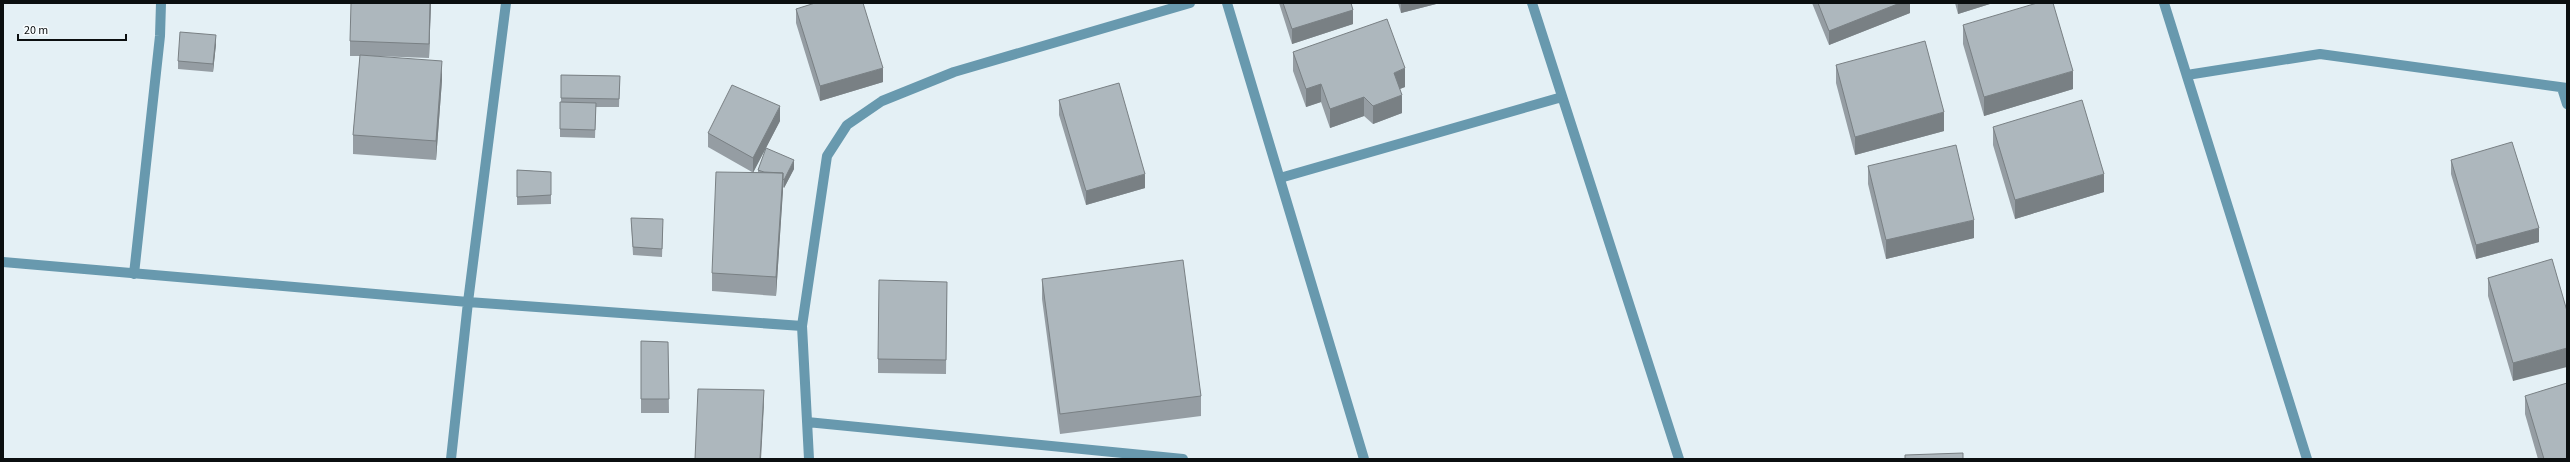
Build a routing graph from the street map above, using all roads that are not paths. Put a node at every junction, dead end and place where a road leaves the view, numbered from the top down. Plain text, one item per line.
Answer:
1 (161, 3) edge
2 (506, 3) edge
3 (1190, 3) edge
4 (1227, 3) edge
5 (1532, 3) edge
6 (2164, 3) edge
7 (2187, 75) junction
8 (2565, 88) edge
9 (1562, 97) junction
10 (2567, 104) edge
11 (1280, 178) junction
12 (3, 262) edge
13 (134, 274) junction
14 (468, 302) junction
15 (802, 326) junction
16 (807, 422) junction
17 (451, 459) edge
18 (809, 459) edge
19 (1183, 459) edge
20 (1364, 459) edge
21 (1679, 459) edge
22 (2306, 459) edge

1 - 13 street
2 - 14 street
3 - 15 street
4 - 11 street
5 - 9 street
6 - 7 street
7 - 8 street
7 - 22 street
8 - 10 street
9 - 11 street
9 - 21 street
11 - 20 street
12 - 13 street
13 - 14 street
14 - 15 street
14 - 17 street
15 - 16 street
16 - 18 street
16 - 19 street

